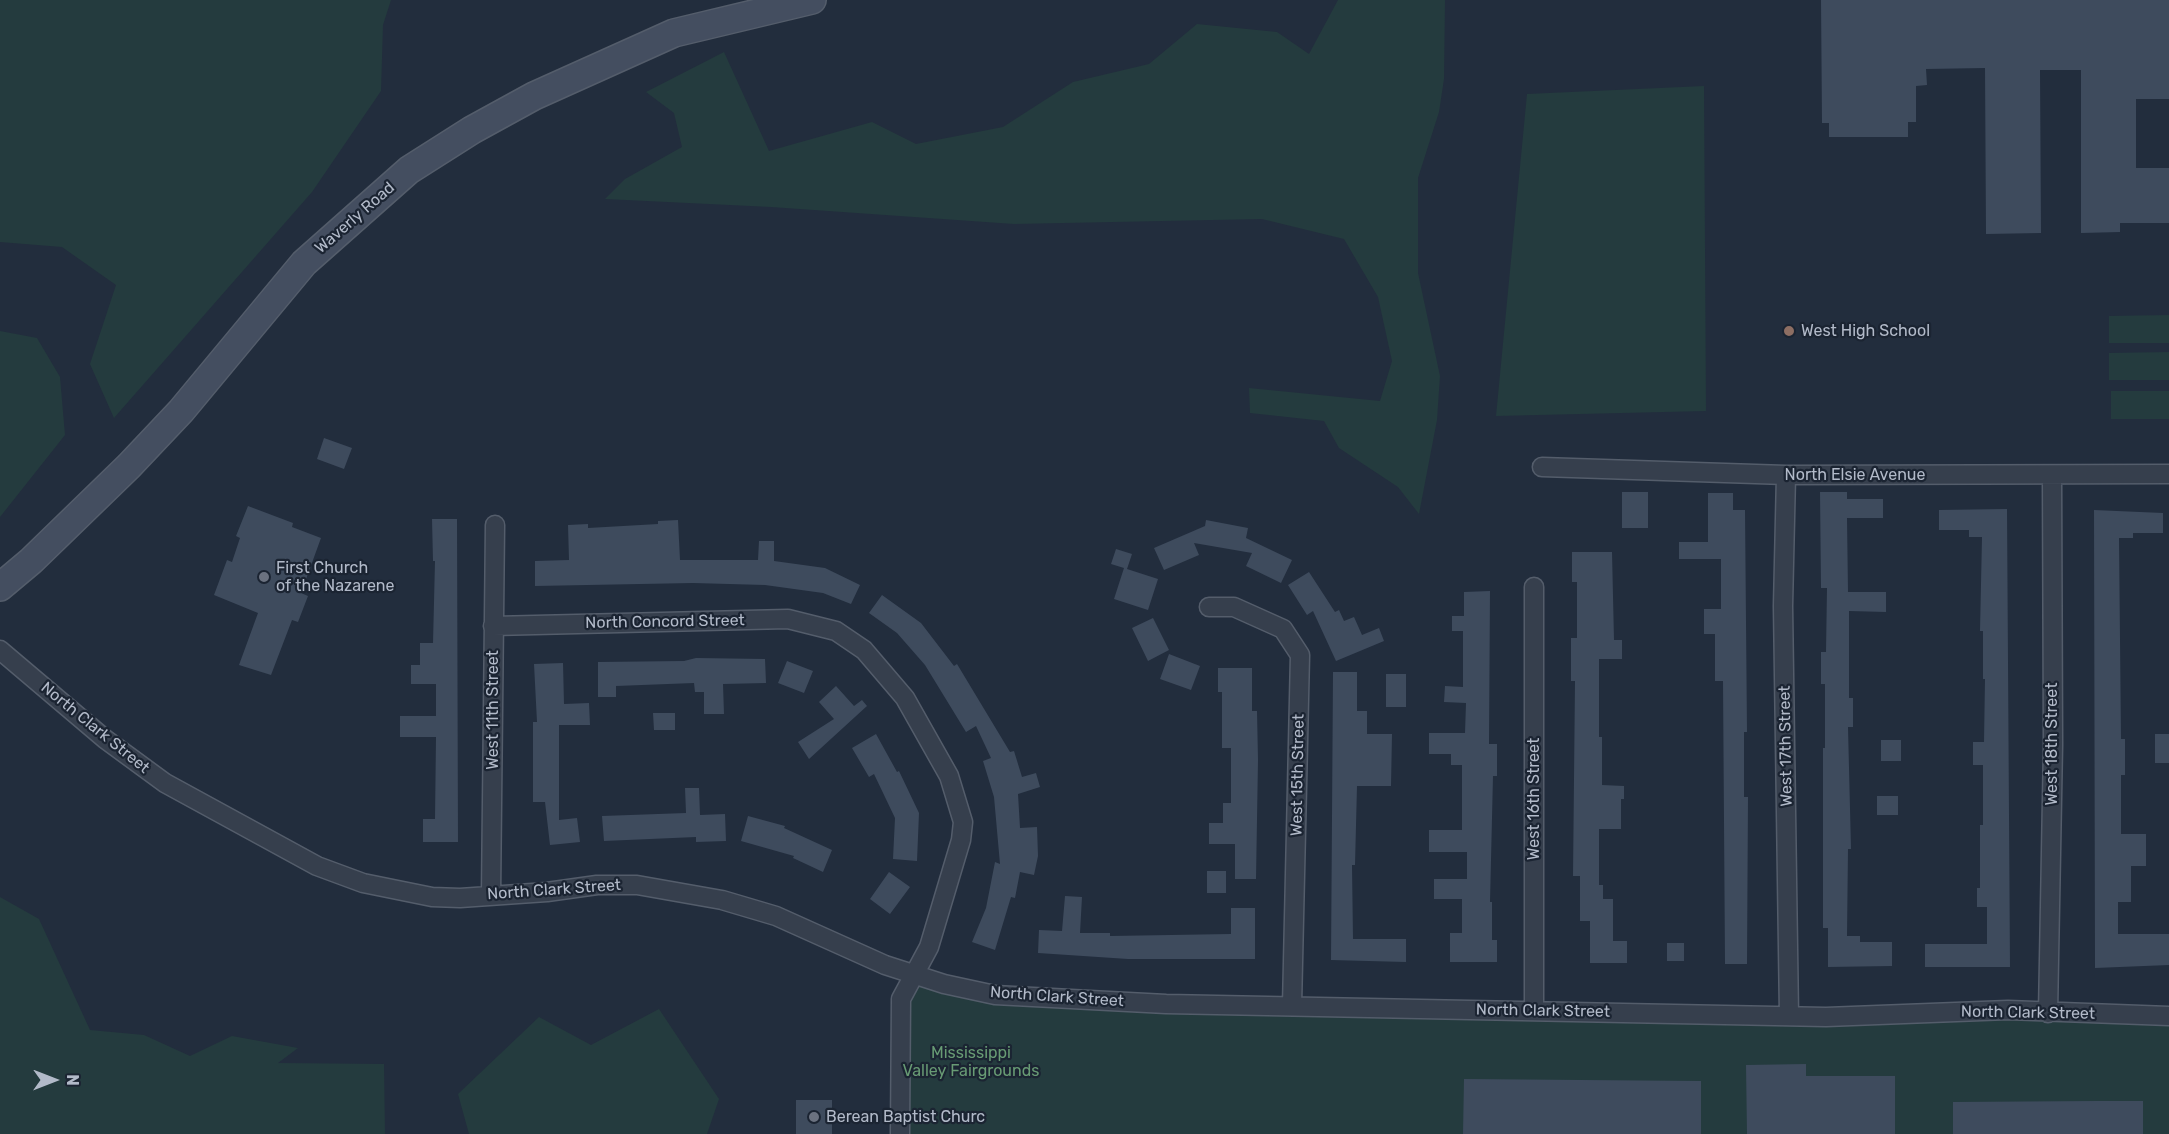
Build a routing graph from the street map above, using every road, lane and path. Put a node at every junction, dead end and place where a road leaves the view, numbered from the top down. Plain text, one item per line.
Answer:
1 (812, 0) edge
2 (1542, 467) dead end
3 (2169, 474) edge
4 (1786, 475) junction
5 (2052, 475) junction
6 (495, 525) dead end
7 (0, 587) edge
8 (1534, 587) dead end
9 (1209, 607) dead end
10 (493, 626) junction
11 (0, 650) edge
12 (491, 895) junction
13 (915, 975) junction
14 (1292, 1006) junction
15 (1534, 1011) junction
16 (2048, 1013) junction
17 (1789, 1016) junction
18 (2169, 1016) edge
19 (900, 1134) edge

1 - 7 street, Waverly Road
2 - 4 street, North Elsie Avenue
3 - 5 street, North Elsie Avenue
4 - 5 street, North Elsie Avenue
4 - 17 street, West 17th Street
5 - 16 street, West 18th Street
6 - 10 street, West 11th Street
8 - 15 street, West 16th Street
9 - 14 street, West 15th Street
10 - 12 street, West 11th Street
10 - 13 street, North Concord Street
11 - 12 street, North Clark Street
12 - 13 street, North Clark Street
13 - 14 street, North Clark Street
13 - 19 street
14 - 15 street, North Clark Street
15 - 17 street, North Clark Street
16 - 17 street, North Clark Street
16 - 18 street, North Clark Street

